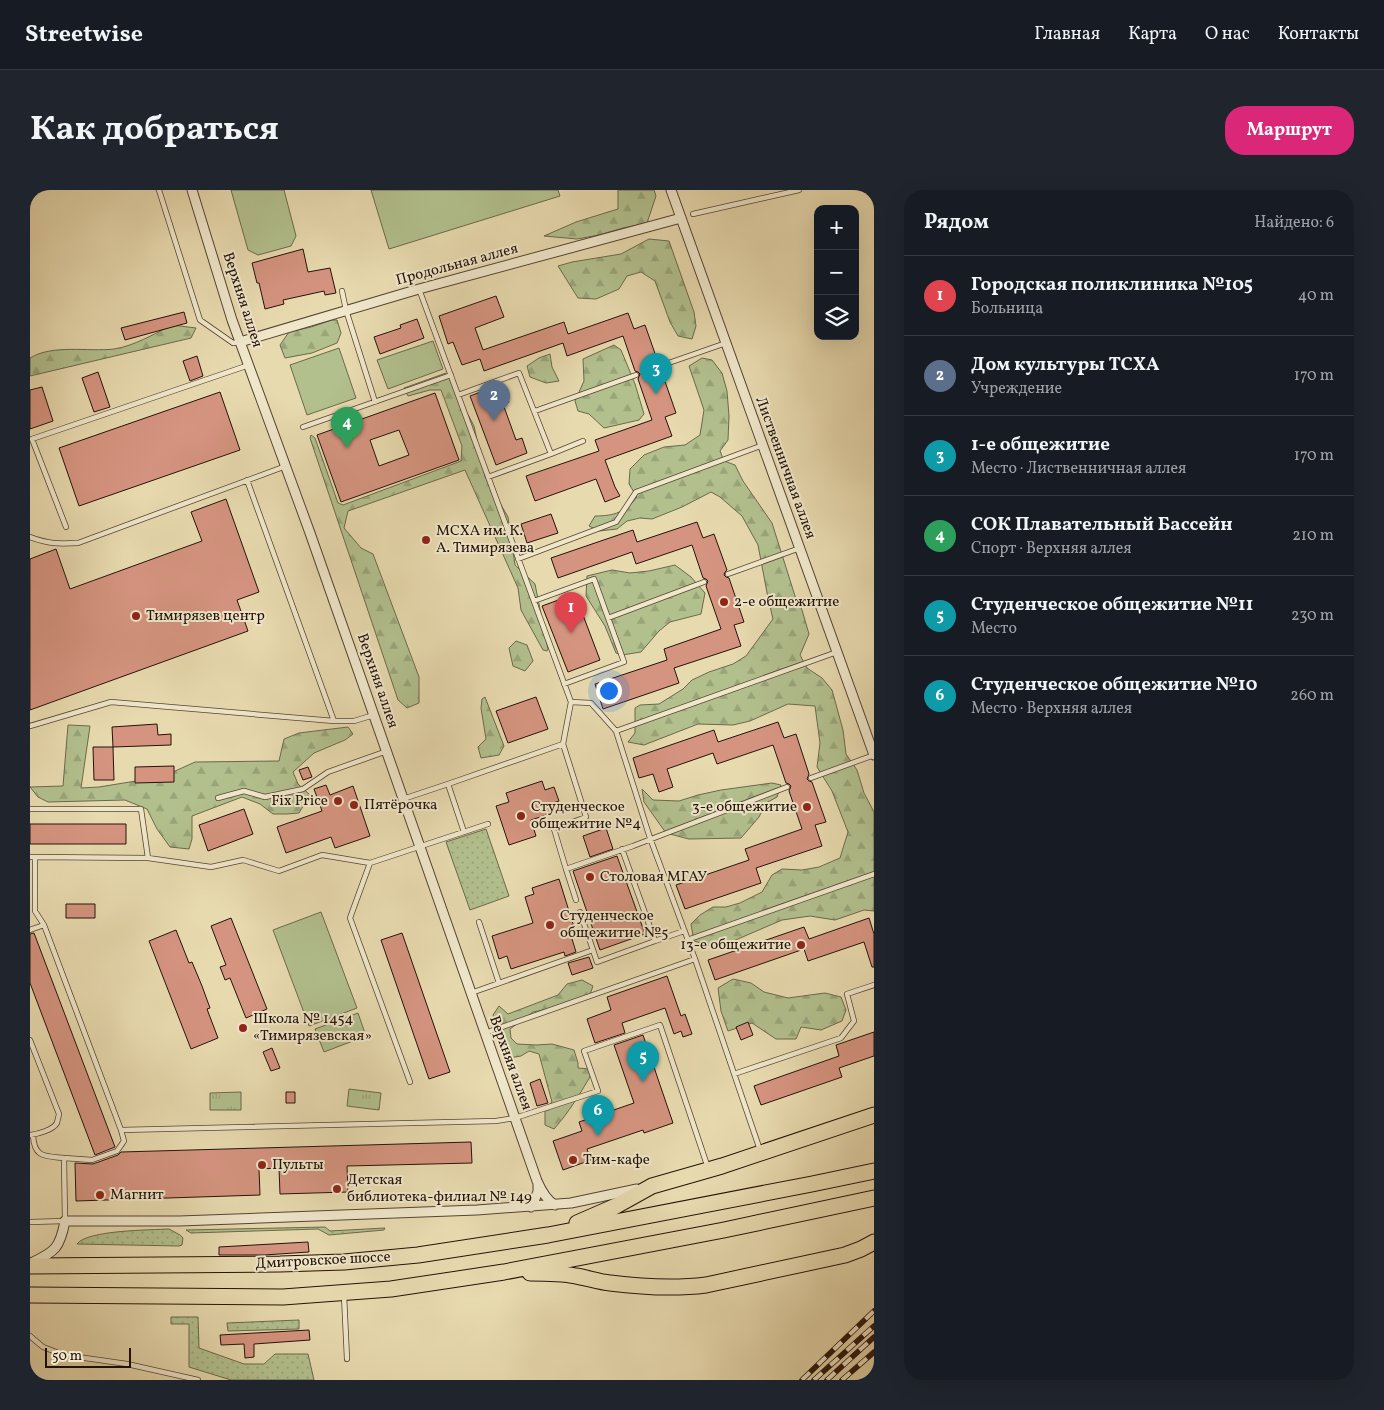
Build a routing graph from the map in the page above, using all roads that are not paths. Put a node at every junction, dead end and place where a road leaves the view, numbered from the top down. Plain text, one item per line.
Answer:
1 (159, 190) edge
2 (192, 190) edge
3 (671, 190) edge
4 (799, 190) edge
5 (693, 214) dead end
6 (681, 218) junction
7 (419, 289) junction
8 (342, 291) dead end
9 (346, 310) junction
10 (240, 342) junction
11 (726, 343) junction
12 (249, 365) junction
13 (660, 366) dead end
14 (451, 375) junction
15 (636, 375) dead end
16 (458, 395) junction
17 (375, 402) junction
18 (535, 411) junction
19 (303, 427) dead end
20 (583, 441) dead end
21 (763, 445) junction
22 (551, 454) junction
23 (286, 466) junction
24 (488, 477) junction
25 (247, 480) junction
26 (66, 527) dead end
27 (30, 537) edge
28 (800, 548) junction
29 (518, 559) junction
30 (728, 574) dead end
31 (704, 582) dead end
32 (534, 601) junction
33 (608, 618) junction
34 (837, 652) junction
35 (564, 684) junction
36 (571, 702) junction
37 (374, 715) junction
38 (334, 721) junction
39 (30, 726) edge
40 (616, 731) junction
41 (563, 744) junction
42 (387, 752) junction
43 (874, 755) edge
44 (811, 778) dead end
45 (448, 784) junction
46 (787, 787) dead end
47 (218, 798) dead end
48 (404, 800) junction
49 (30, 809) edge
50 (488, 824) dead end
51 (464, 832) junction
52 (650, 838) junction
53 (420, 846) junction
54 (622, 849) junction
55 (33, 857) edge
56 (148, 858) junction
57 (370, 863) junction
58 (566, 869) junction
59 (874, 874) edge
60 (576, 900) dead end
61 (580, 912) dead end
62 (479, 922) dead end
63 (44, 925) junction
64 (30, 930) edge
65 (684, 931) junction
66 (687, 940) junction
67 (655, 941) junction
68 (593, 950) junction
69 (695, 959) junction
70 (499, 982) junction
71 (874, 985) edge
72 (471, 993) junction
73 (485, 1033) junction
74 (30, 1040) edge
75 (734, 1074) junction
76 (410, 1082) dead end
77 (874, 1114) edge
78 (515, 1118) junction
79 (120, 1130) junction
80 (32, 1135) edge
81 (761, 1153) junction
82 (64, 1158) junction
83 (708, 1170) junction
84 (874, 1170) edge
85 (537, 1181) junction
86 (652, 1186) junction
87 (874, 1198) edge
88 (555, 1205) junction
89 (531, 1207) junction
90 (30, 1222) edge
91 (65, 1222) junction
92 (548, 1235) junction
93 (874, 1242) edge
94 (30, 1264) edge
95 (504, 1272) junction
96 (344, 1293) junction
97 (30, 1295) edge
98 (30, 1336) edge
99 (347, 1358) dead end
100 (198, 1380) edge

1 - 10 lane
2 - 10 street, Верхняя аллея
3 - 6 street, Лиственничная аллея
4 - 5 lane
6 - 7 street, Продольная аллея
6 - 11 street, Лиственничная аллея
7 - 9 street, Продольная аллея
7 - 14 lane
8 - 9 lane
9 - 10 street, Продольная аллея
9 - 17 lane
10 - 12 street, Верхняя аллея
11 - 13 lane
11 - 21 street, Лиственничная аллея
12 - 23 street, Верхняя аллея
12 - 26 lane
14 - 16 lane
14 - 17 lane
15 - 18 lane
16 - 18 lane
16 - 24 lane
17 - 19 lane
18 - 22 lane
20 - 22 lane
21 - 28 street, Лиственничная аллея
21 - 29 lane
22 - 24 lane
23 - 25 lane
23 - 37 street, Верхняя аллея
24 - 29 lane
25 - 27 lane
25 - 38 lane
28 - 30 lane
28 - 34 street, Лиственничная аллея
29 - 32 lane
31 - 33 lane
32 - 33 lane
32 - 35 lane
33 - 35 lane
34 - 40 lane
34 - 43 street, Лиственничная аллея
35 - 36 lane
36 - 40 lane
36 - 41 lane
37 - 38 lane
37 - 42 street, Верхняя аллея
38 - 39 lane
40 - 52 lane
41 - 45 lane
41 - 58 lane
42 - 47 lane
42 - 48 street, Верхняя аллея
43 - 44 lane
45 - 48 lane
45 - 51 lane
46 - 52 lane
48 - 53 street, Верхняя аллея
49 - 56 lane
50 - 51 lane
51 - 53 lane
52 - 54 lane
52 - 65 lane
53 - 57 lane
53 - 72 street, Верхняя аллея
54 - 58 lane
54 - 67 lane
55 - 56 lane
55 - 63 lane
56 - 57 lane
57 - 76 lane
58 - 60 lane
59 - 66 lane
61 - 68 lane
62 - 70 lane
63 - 64 lane
63 - 79 lane
65 - 66 lane
65 - 67 lane
66 - 69 lane
67 - 68 lane
68 - 70 lane
69 - 73 lane
69 - 75 lane
70 - 72 lane
71 - 75 lane
72 - 73 street, Верхняя аллея
73 - 78 street, Верхняя аллея
74 - 80 lane
75 - 81 lane
77 - 81 main road
78 - 79 lane
78 - 83 lane
78 - 85 street, Верхняя аллея
79 - 82 lane
80 - 82 lane
81 - 83 main road
82 - 91 lane
83 - 86 main road
84 - 92 main road, Дмитровское шоссе
85 - 88 street, Верхняя аллея
85 - 89 street
86 - 88 street
86 - 92 main road
87 - 95 main road
88 - 89 street
89 - 91 street
90 - 91 lane
91 - 94 street
92 - 94 main road, Дмитровское шоссе
93 - 95 main road
95 - 96 main road, Дмитровское шоссе
96 - 97 main road, Дмитровское шоссе
96 - 99 lane
98 - 100 lane

